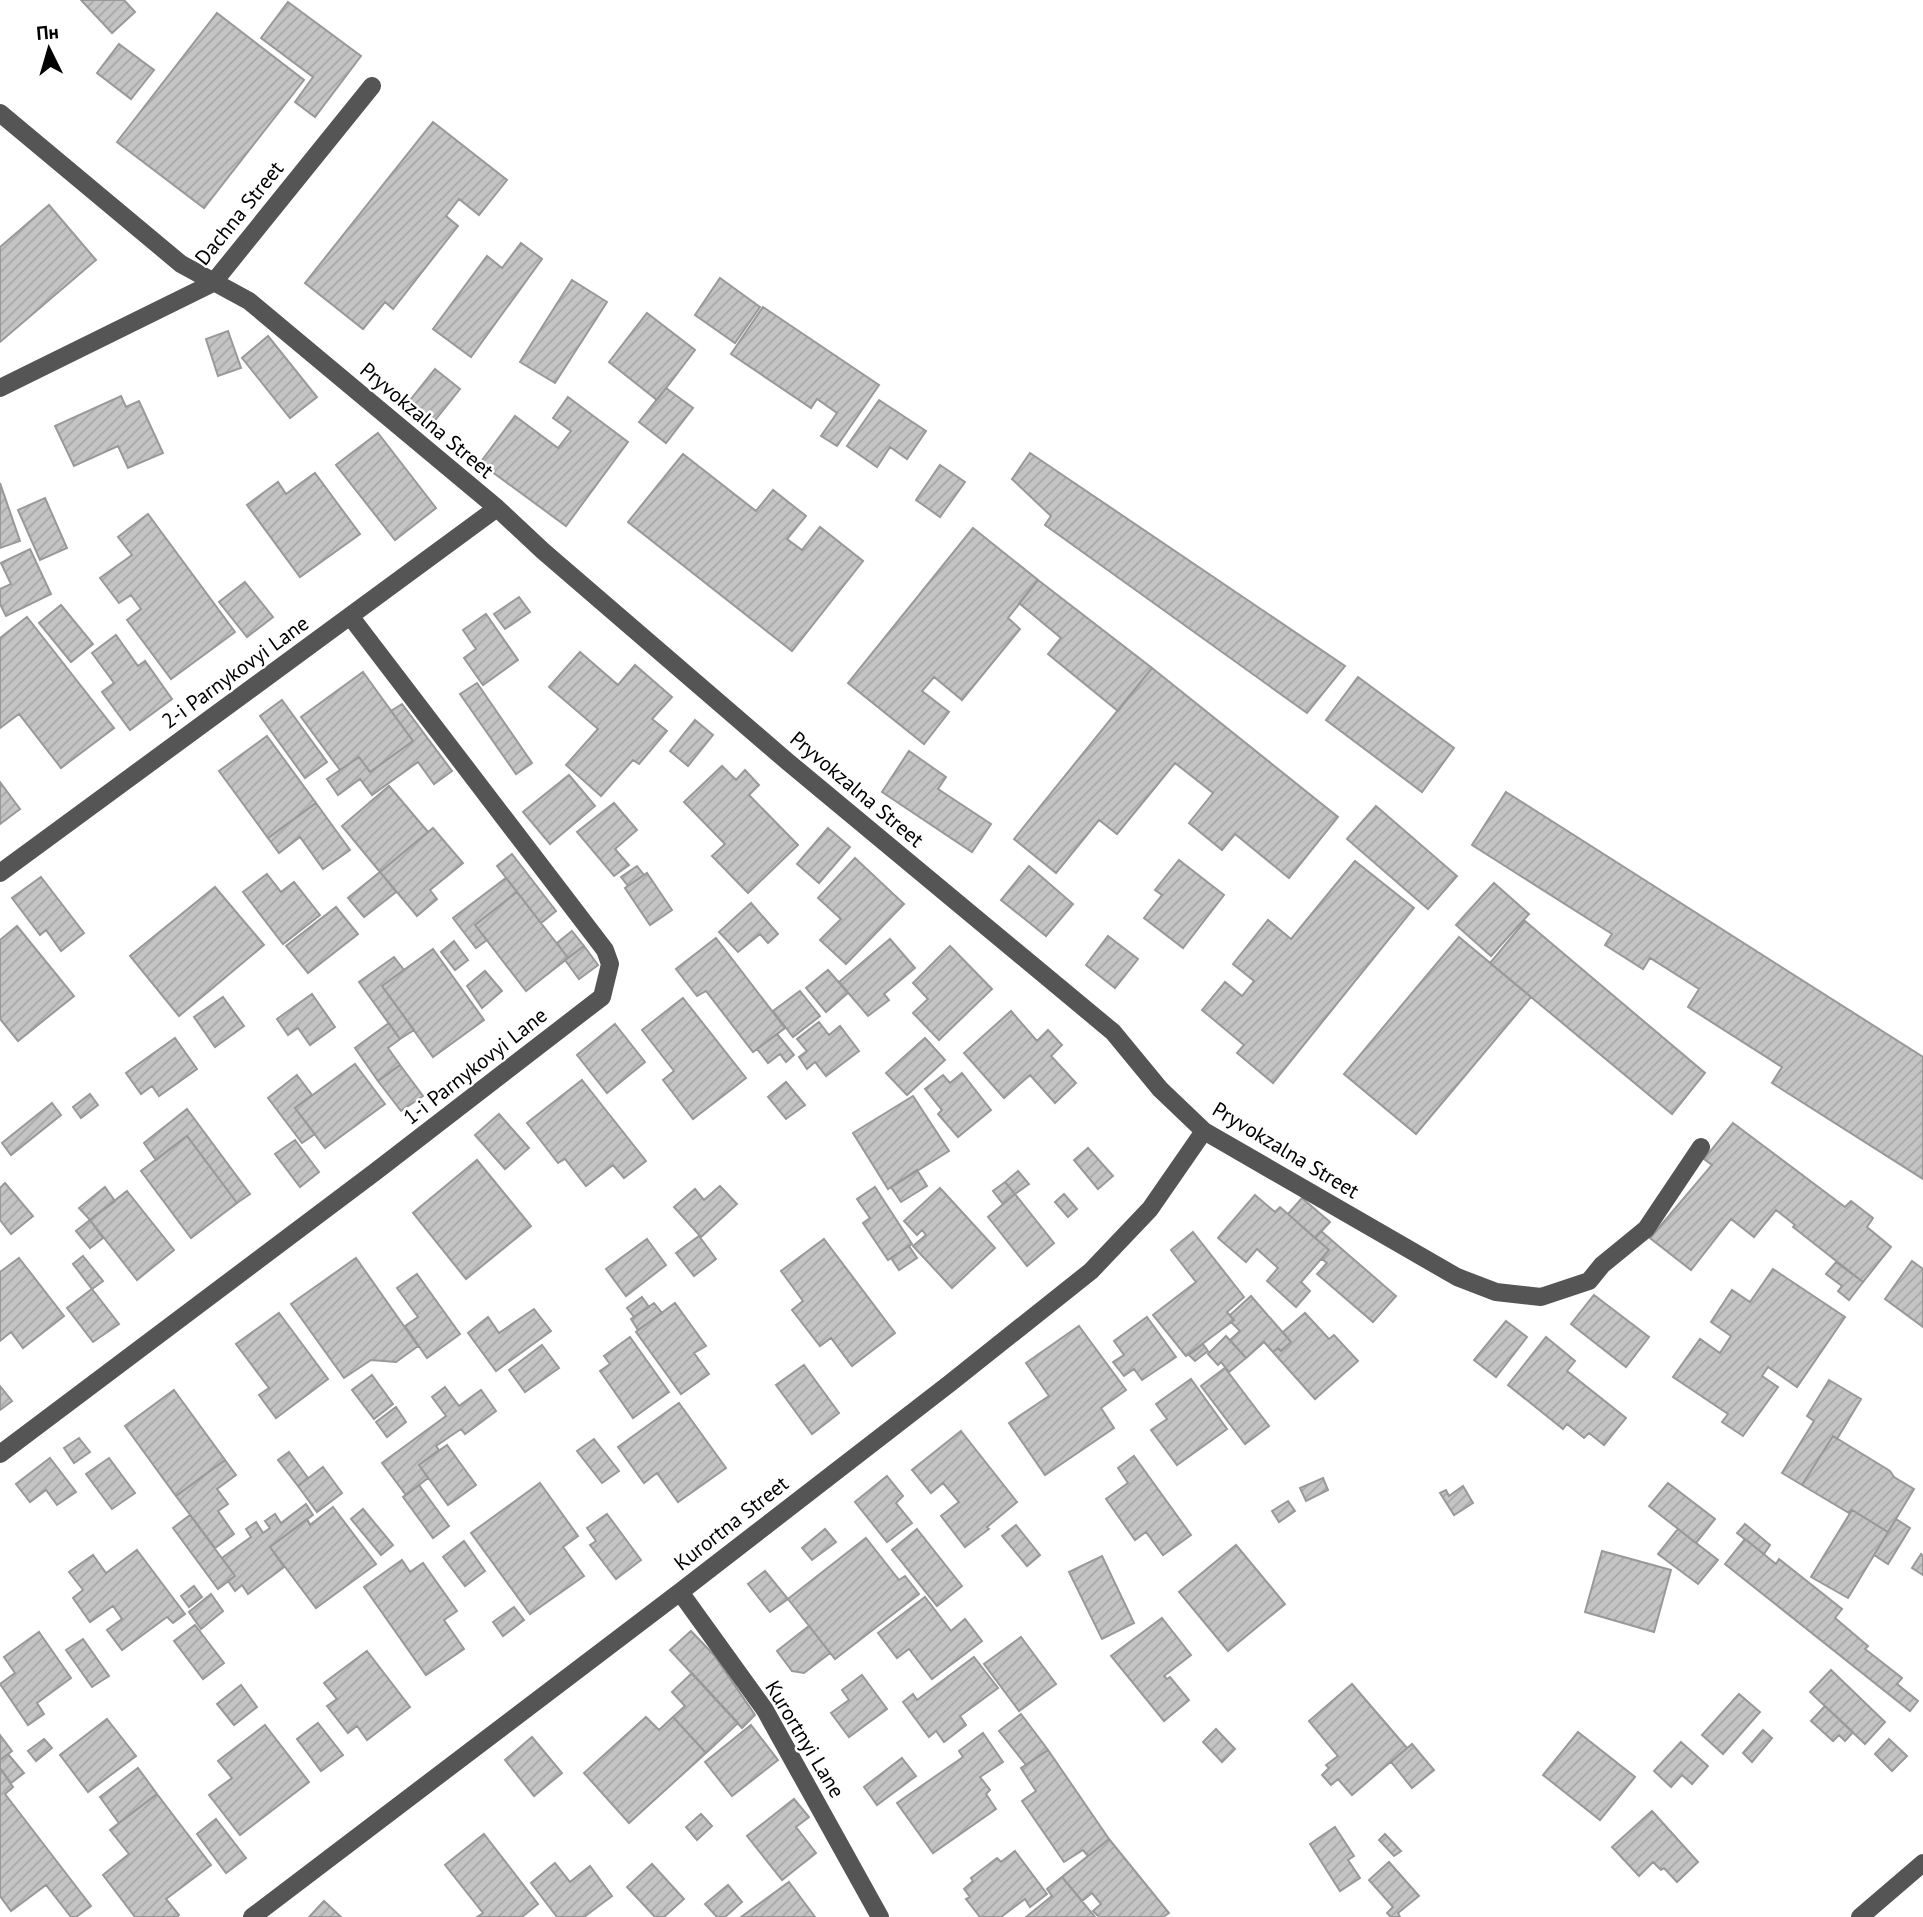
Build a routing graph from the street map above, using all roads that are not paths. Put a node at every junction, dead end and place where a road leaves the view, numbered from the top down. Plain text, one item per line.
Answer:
1 (372, 86) dead end
2 (0, 113) edge
3 (213, 283) junction
4 (0, 388) edge
5 (497, 508) junction
6 (350, 616) junction
7 (0, 873) edge
8 (1204, 1131) junction
9 (1701, 1147) dead end
10 (0, 1454) edge
11 (680, 1592) junction
12 (1923, 1863) edge
13 (252, 1917) edge
14 (880, 1917) edge
15 (1860, 1917) edge

1 - 3 street, Dachna Street
2 - 3 street, Pryvokzalna Street
3 - 4 street, Dachna Street
3 - 5 street, Pryvokzalna Street
5 - 6 street, 2-i Parnykovyi Lane
5 - 8 street, Pryvokzalna Street
6 - 7 street, 2-i Parnykovyi Lane
6 - 10 street, 1-i Parnykovyi Lane
8 - 9 street, Pryvokzalna Street
8 - 11 street, Kurortna Street
11 - 13 street, Kurortna Street
11 - 14 street, Kurortnyi Lane
12 - 15 street

